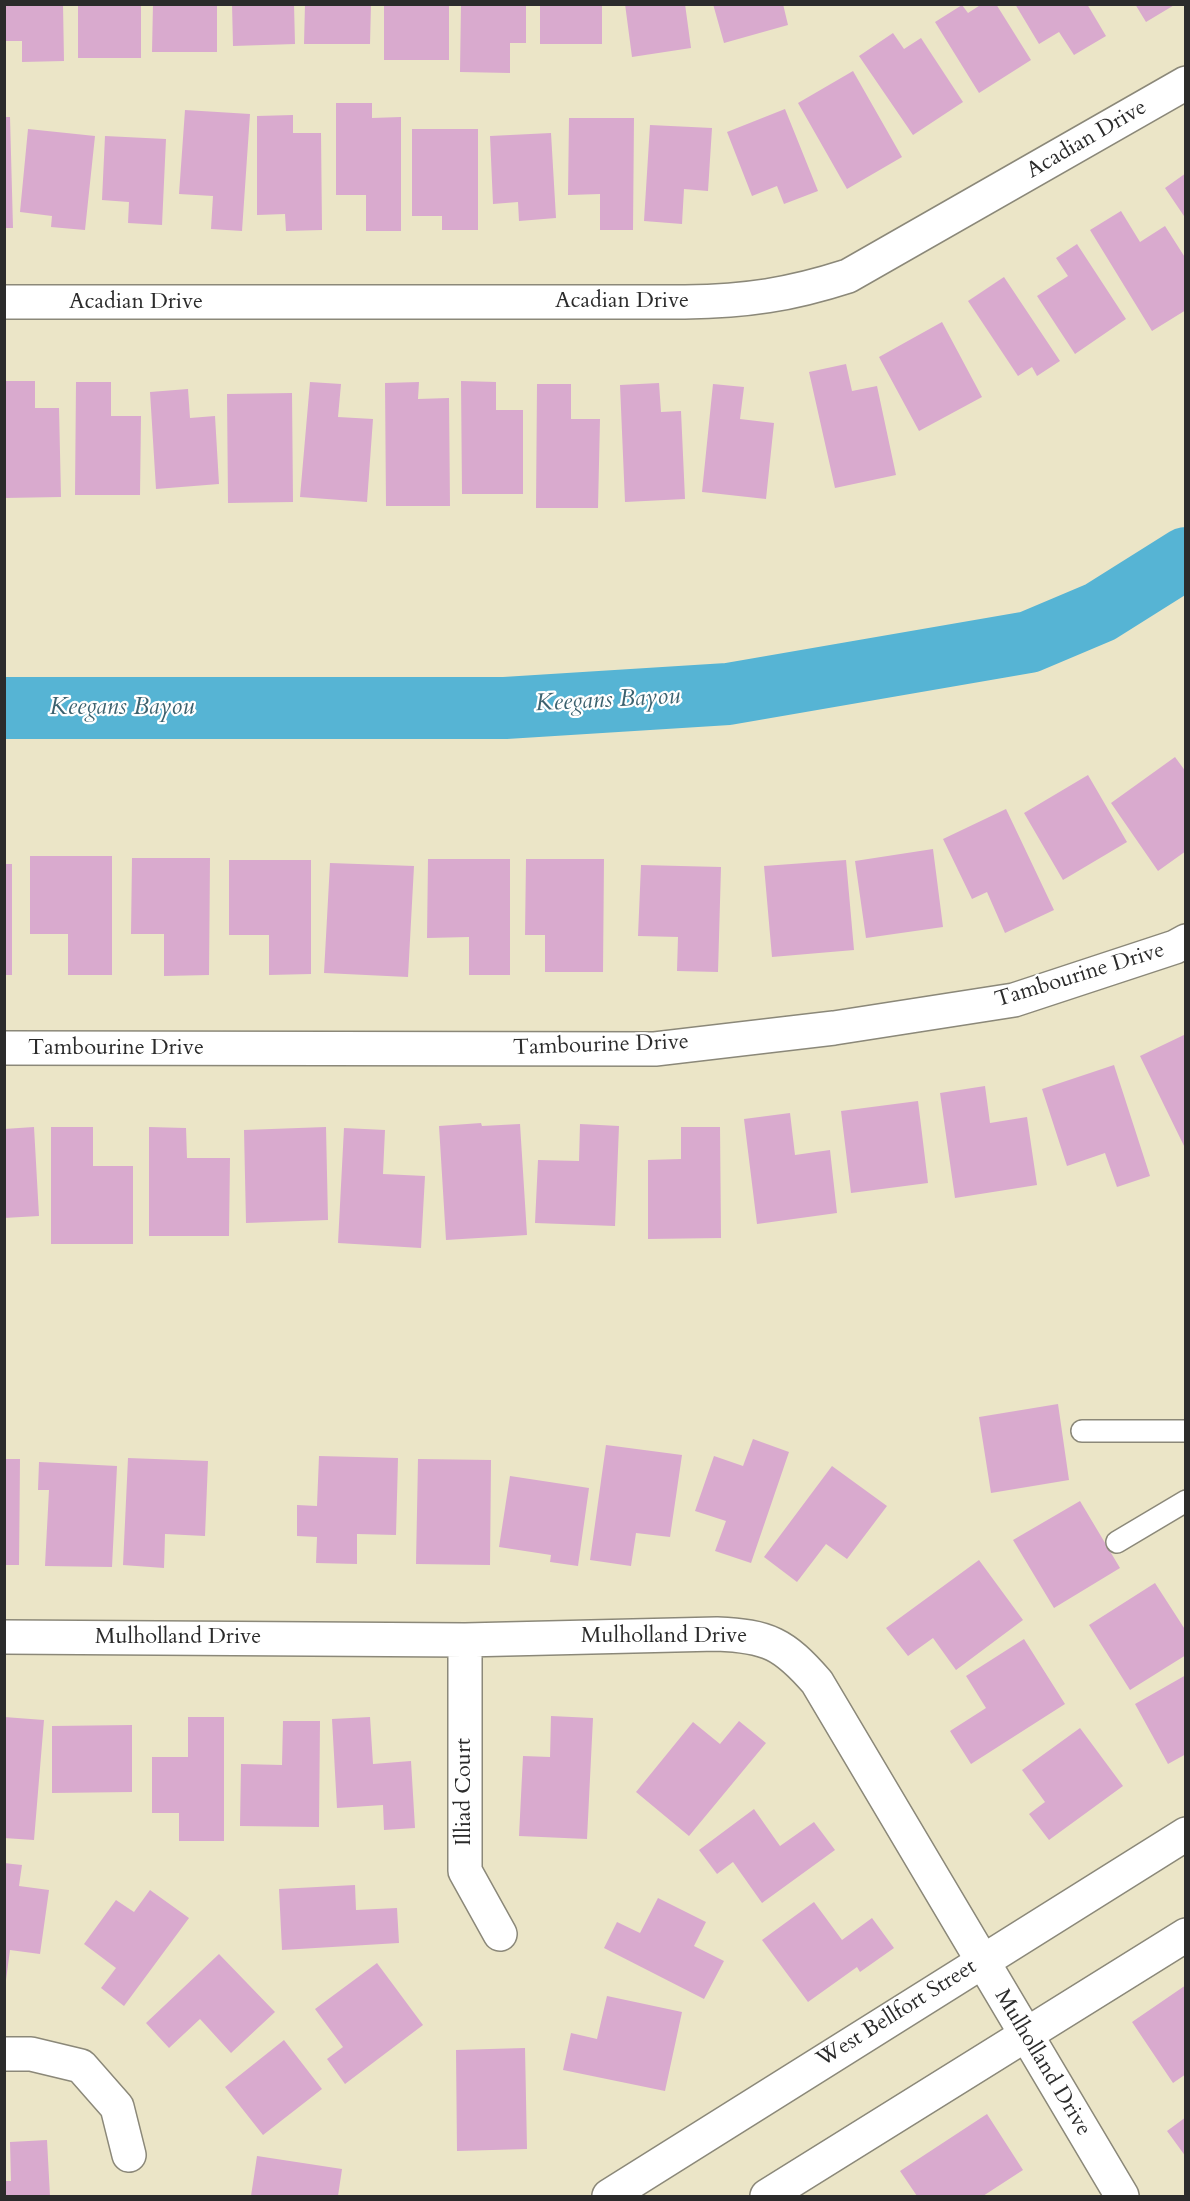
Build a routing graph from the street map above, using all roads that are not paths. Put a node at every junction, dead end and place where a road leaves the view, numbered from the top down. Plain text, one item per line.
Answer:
1 (1185, 83) edge
2 (4, 302) edge
3 (1185, 942) edge
4 (4, 1048) edge
5 (1082, 1431) dead end
6 (1185, 1431) edge
7 (1185, 1501) edge
8 (1116, 1542) dead end
9 (4, 1637) edge
10 (465, 1640) junction
11 (1185, 1834) edge
12 (500, 1934) dead end
13 (1185, 1935) edge
14 (981, 1961) junction
15 (1025, 2034) junction
16 (4, 2054) edge
17 (129, 2155) dead end
18 (609, 2196) edge
19 (768, 2196) edge
20 (1122, 2196) edge

1 - 2 street, Acadian Drive
3 - 4 street, Tambourine Drive
5 - 6 lane
7 - 8 lane
9 - 10 street, Mulholland Drive
10 - 12 street, Illiad Court
10 - 14 street, Mulholland Drive
11 - 14 street, West Bellfort Street
13 - 15 street
14 - 15 street, Mulholland Drive
14 - 18 street, West Bellfort Street
15 - 19 street
15 - 20 street, Mulholland Drive
16 - 17 street

